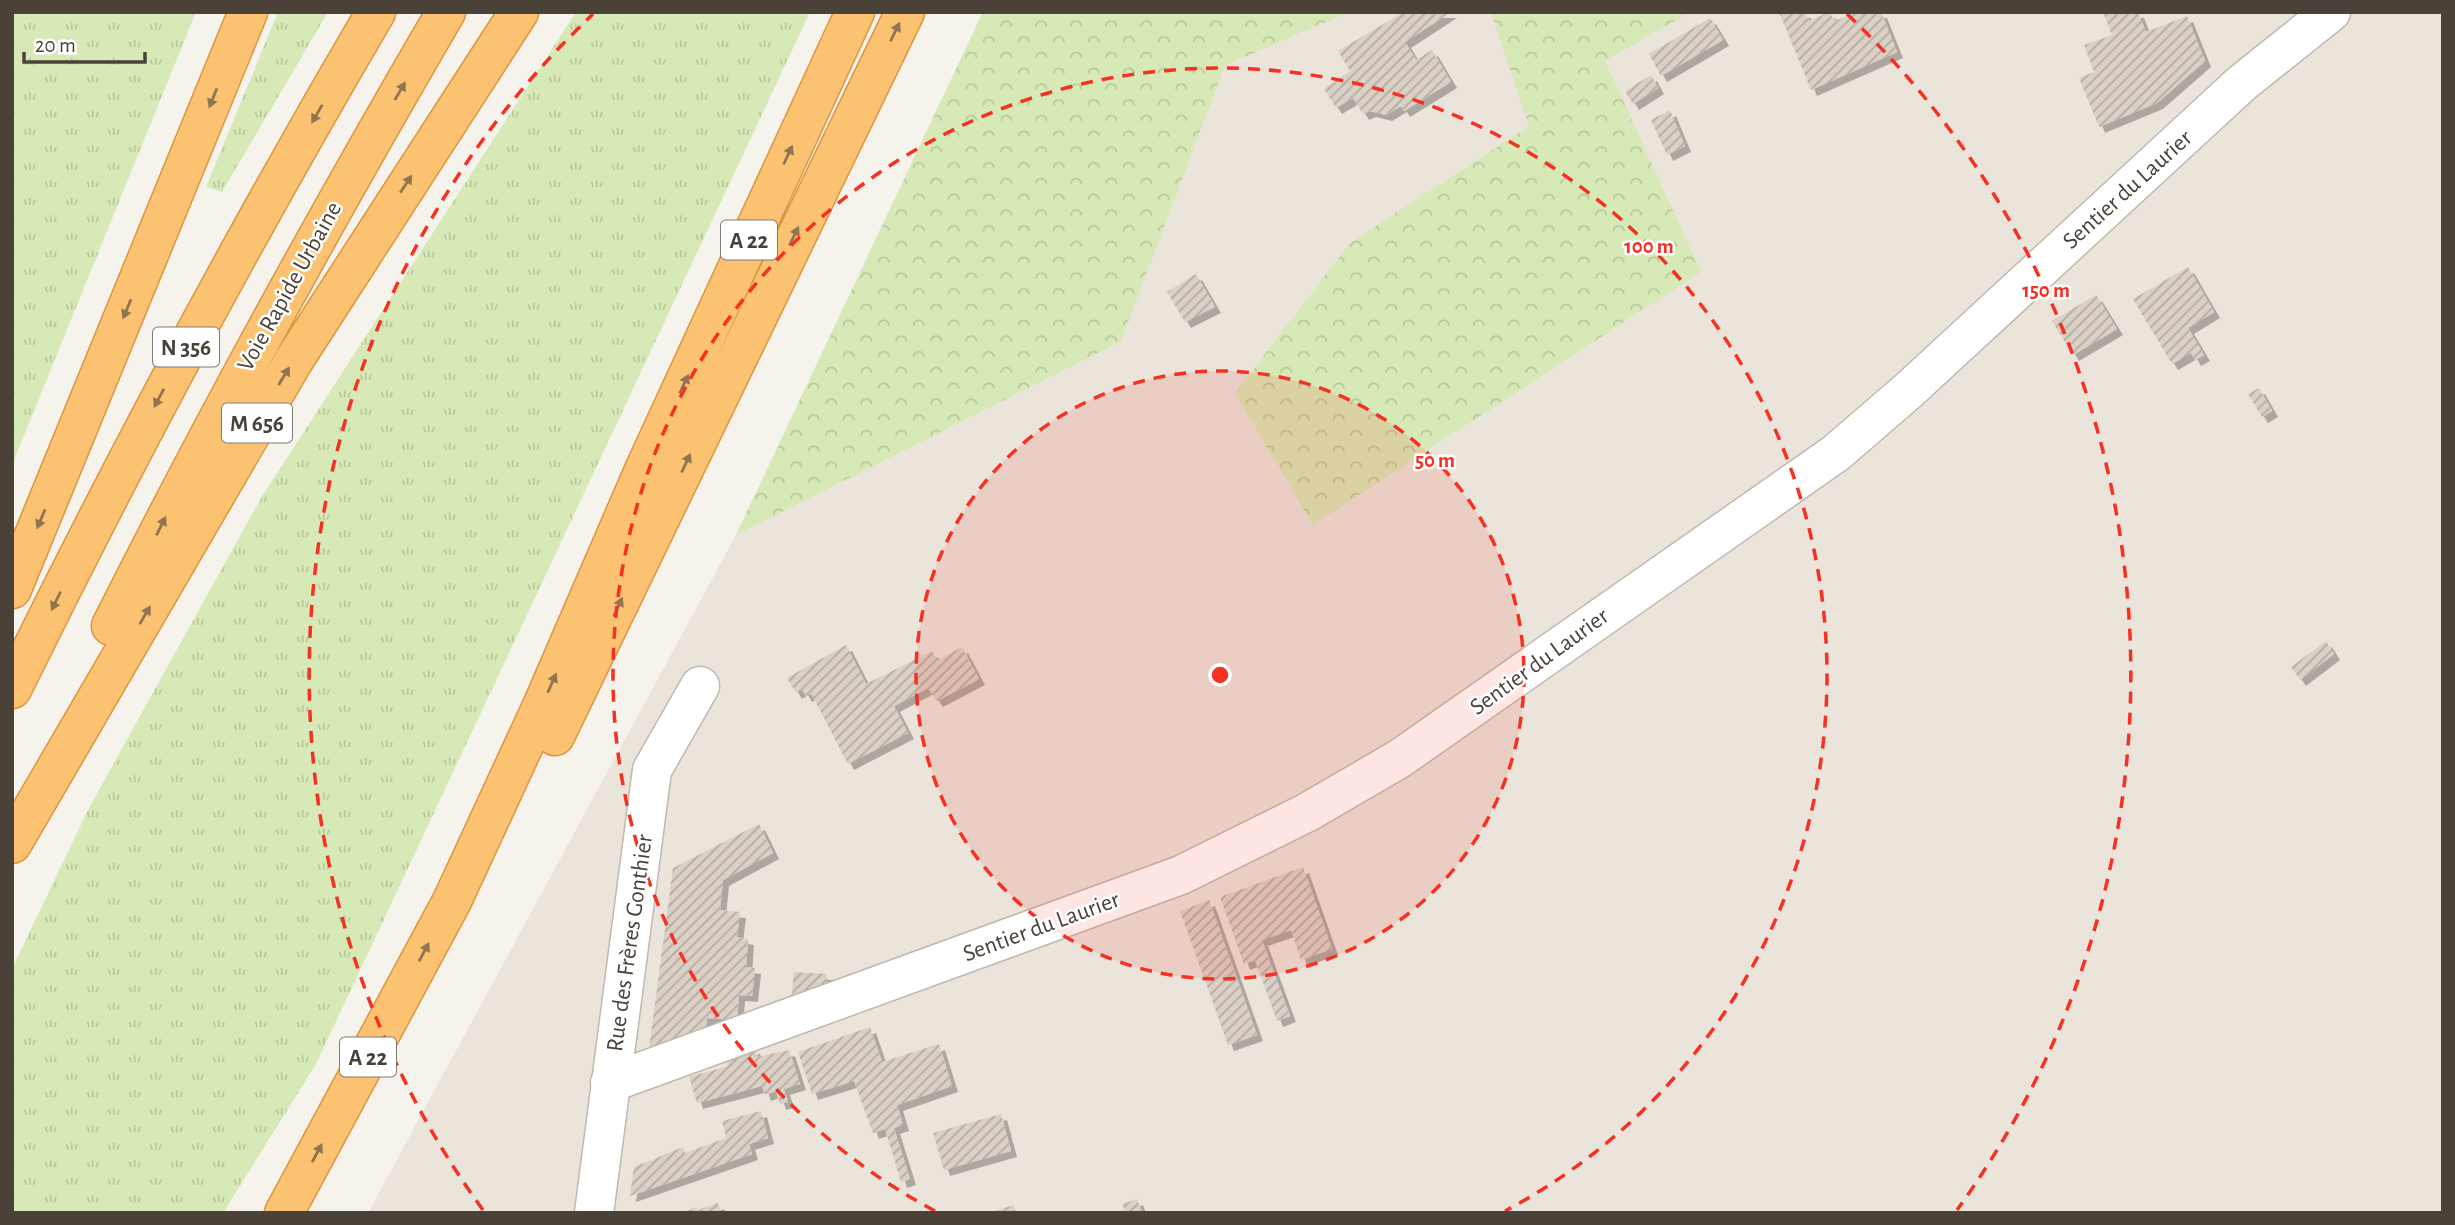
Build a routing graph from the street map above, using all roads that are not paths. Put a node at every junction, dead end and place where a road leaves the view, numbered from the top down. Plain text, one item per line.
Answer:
1 (248, 12) edge
2 (376, 12) edge
3 (446, 12) edge
4 (519, 12) edge
5 (855, 12) edge
6 (905, 12) edge
7 (2331, 12) edge
8 (12, 589) edge
9 (700, 686) dead end
10 (12, 689) edge
11 (12, 830) edge
12 (12, 844) edge
13 (452, 901) junction
14 (610, 1083) junction
15 (284, 1213) edge
16 (594, 1213) edge

1 -> 8 highway
2 -> 10 highway, N 356
11 -> 3 highway, Voie Rapide Urbaine / N 356
12 -> 4 highway, M 656
13 -> 5 highway, A 22
13 -> 6 highway
7 - 14 street, Sentier du Laurier
9 - 14 street, Rue des Frères Gonthier
15 -> 13 highway, A 22
14 - 16 street, Rue des Frères Gonthier

